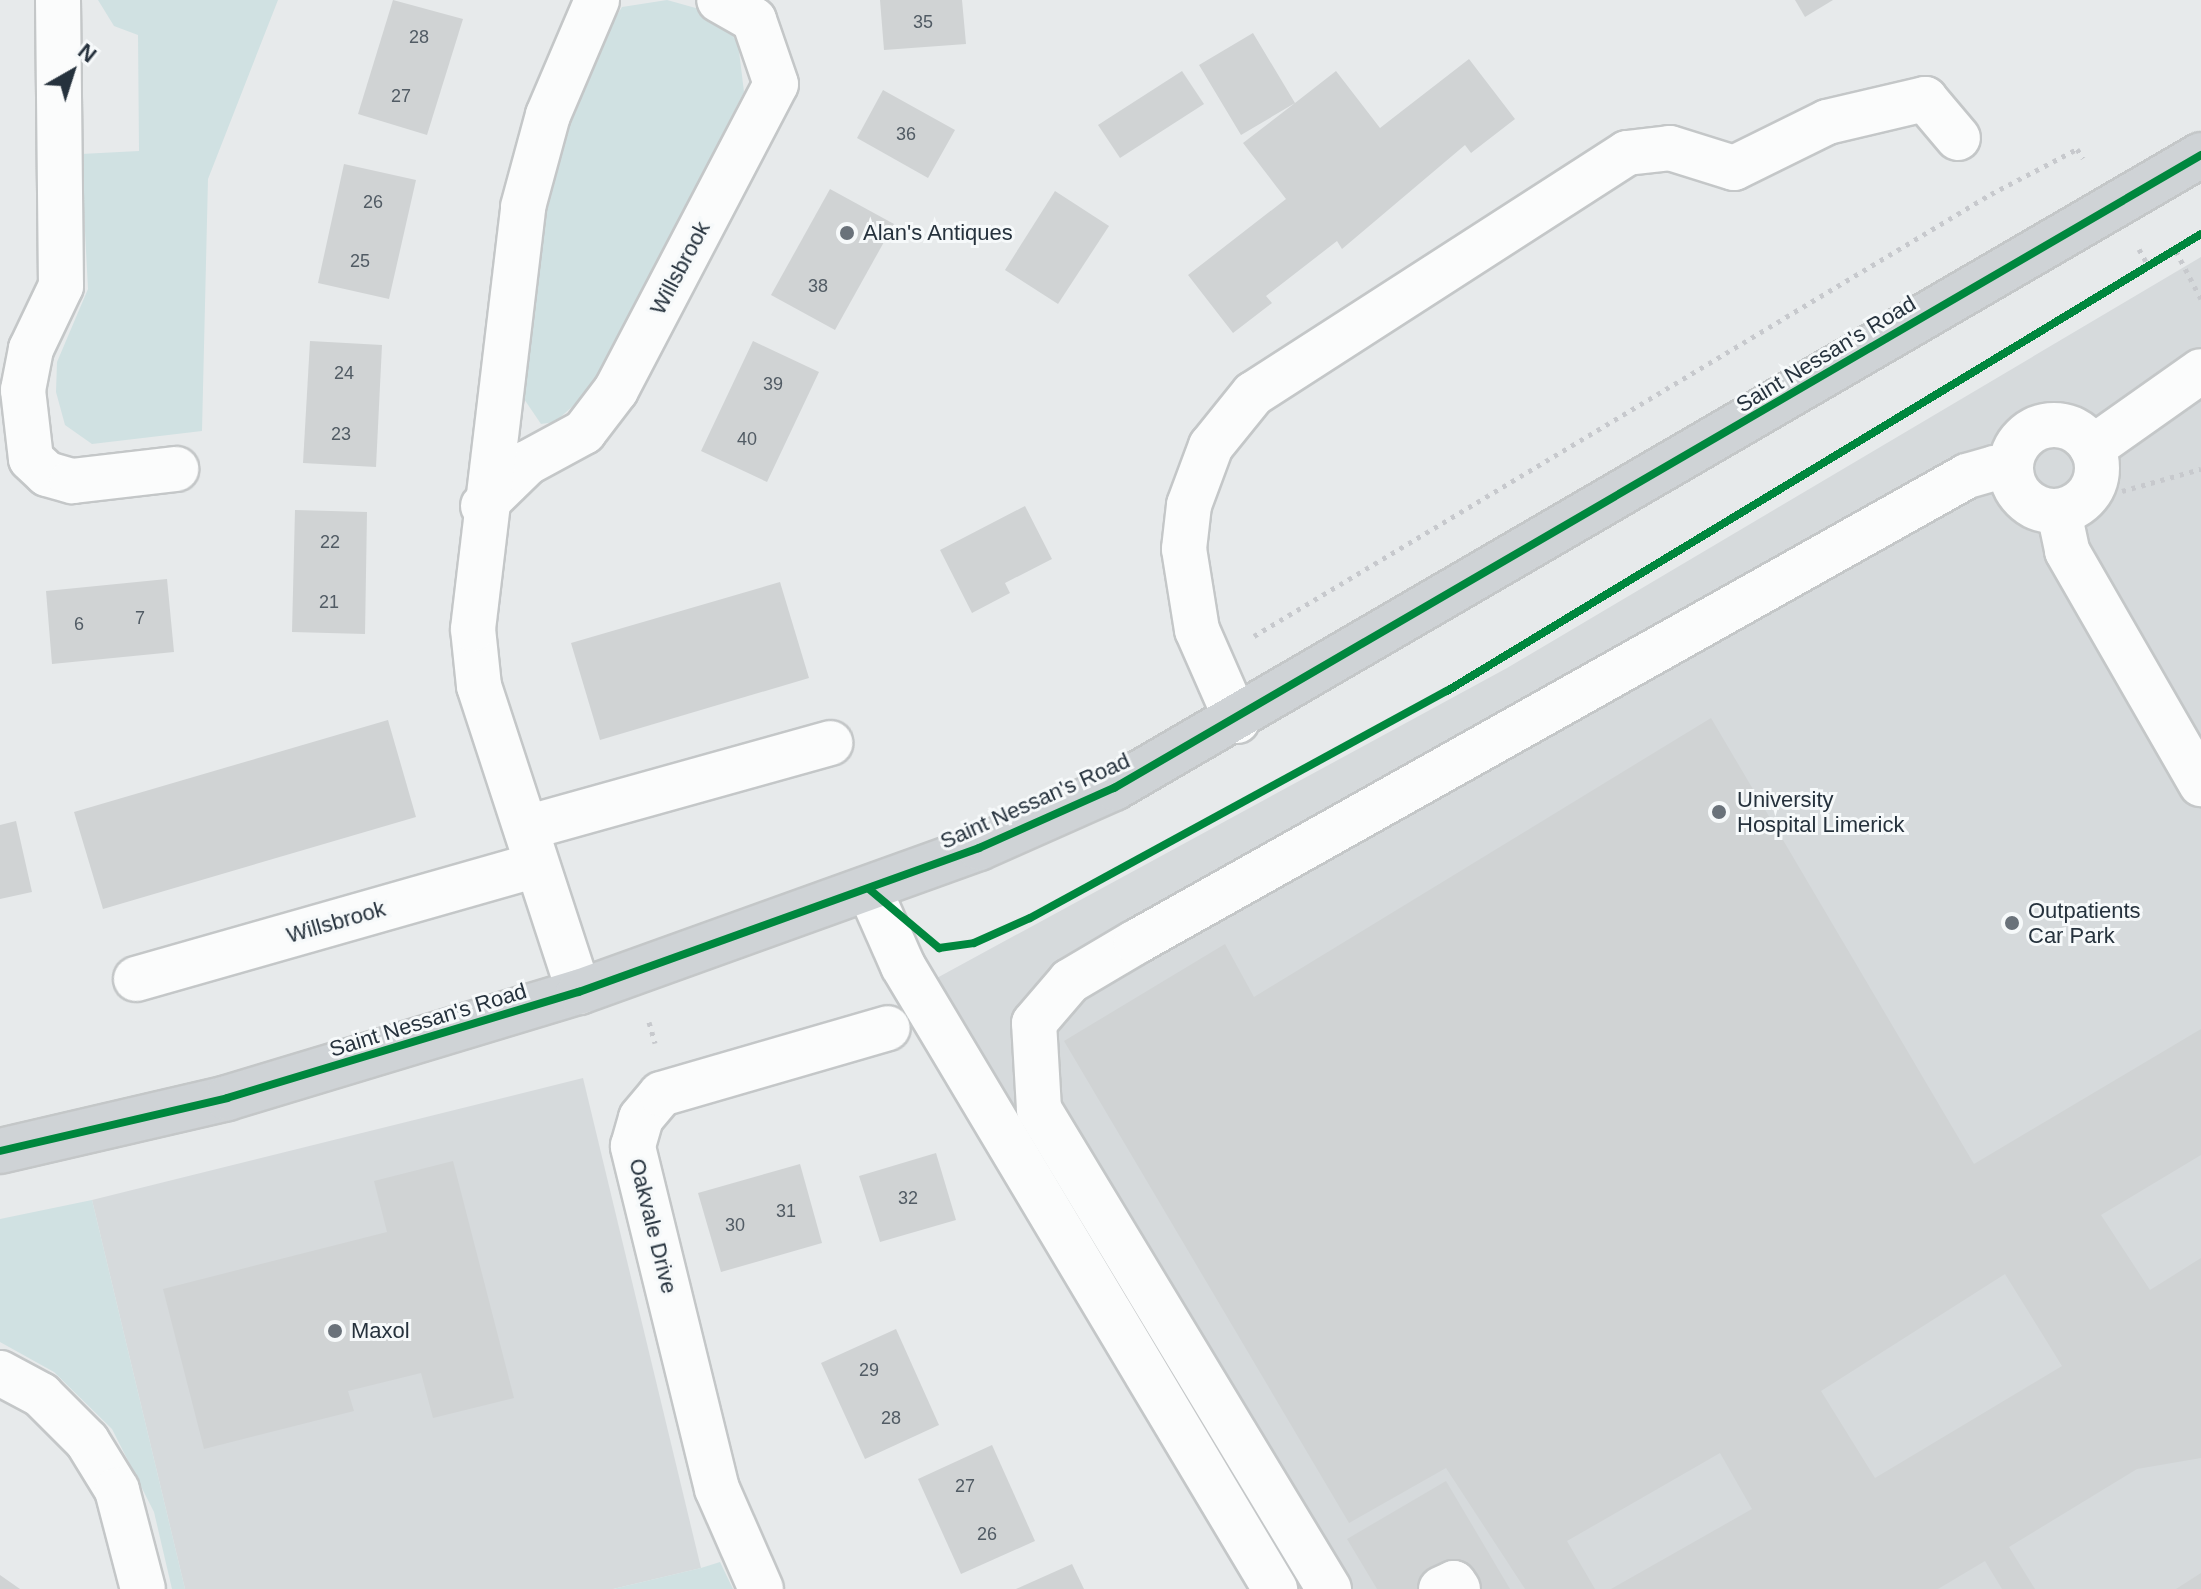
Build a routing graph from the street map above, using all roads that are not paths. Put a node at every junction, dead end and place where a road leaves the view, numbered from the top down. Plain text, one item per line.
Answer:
1 (58, 0) edge
2 (597, 0) edge
3 (719, 0) edge
4 (1958, 138) dead end
5 (2201, 155) edge
6 (2201, 371) edge
7 (2092, 448) junction
8 (176, 469) dead end
9 (2011, 473) junction
10 (483, 506) junction
11 (2059, 512) junction
12 (1237, 721) junction
13 (830, 743) dead end
14 (2201, 784) edge
15 (531, 847) junction
16 (869, 889) junction
17 (136, 979) dead end
18 (579, 992) junction
19 (888, 1028) dead end
20 (0, 1151) edge
21 (0, 1373) edge
22 (143, 1589) edge
23 (761, 1589) edge
24 (1275, 1589) edge
25 (1329, 1589) edge
26 (1441, 1589) edge
27 (1458, 1589) edge

1 - 8 street
2 - 10 street
3 - 10 street, Willsbrook
4 - 12 street
5 - 12 main road, Saint Nessan's Road
6 - 7 street
7 - 9 street
7 - 11 street
9 - 11 street
9 - 25 street
10 - 15 street
11 - 14 street
12 - 16 main road, Saint Nessan's Road
13 - 15 street, Willsbrook
15 - 17 street, Willsbrook
15 - 18 street
16 - 18 main road, Saint Nessan's Road
16 - 24 street
18 - 20 main road, Saint Nessan's Road
19 - 23 street, Oakvale Drive
21 - 22 street
26 - 27 street

